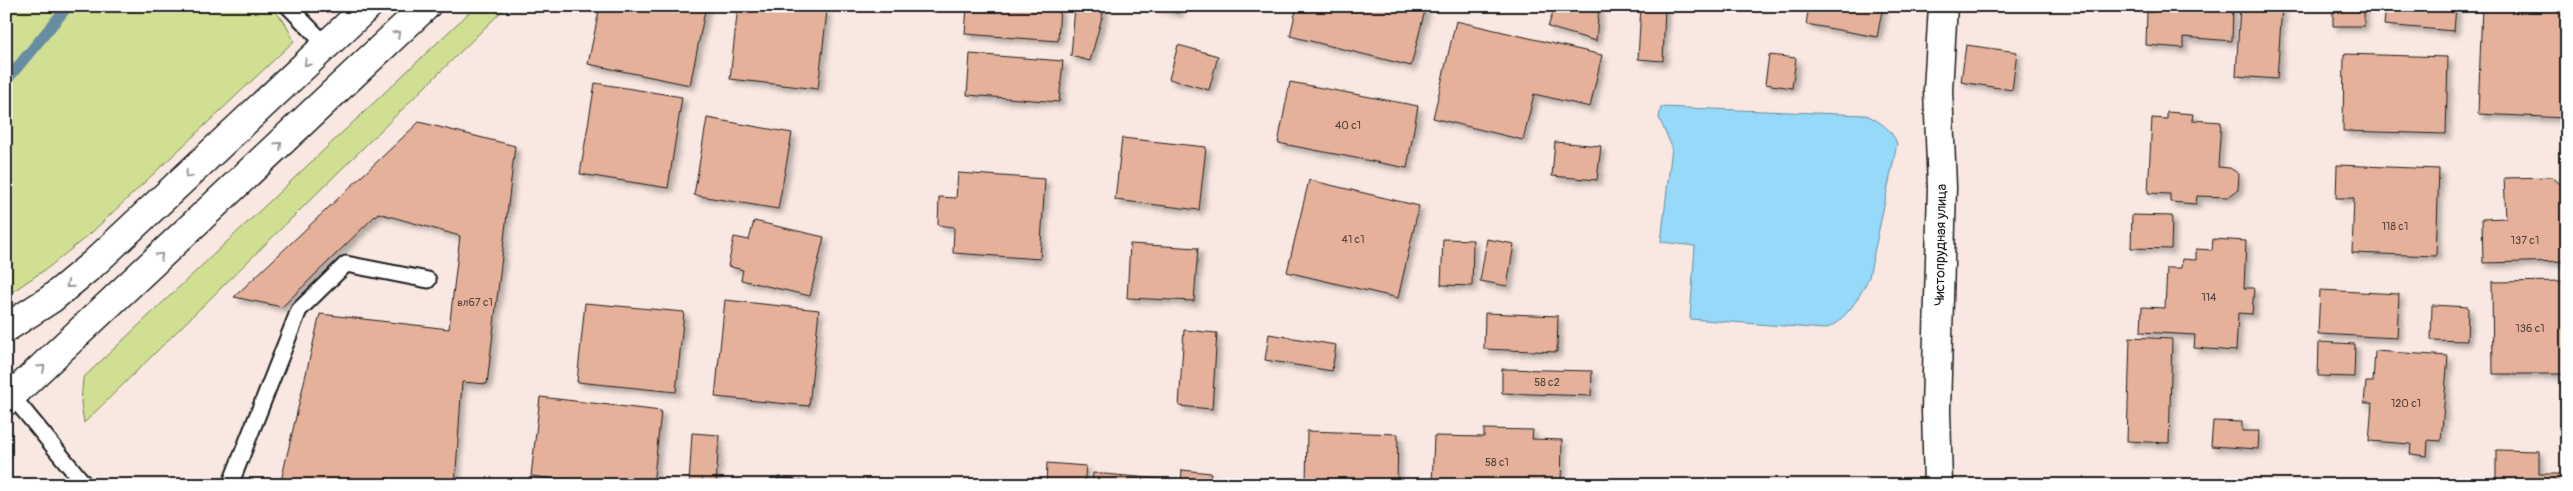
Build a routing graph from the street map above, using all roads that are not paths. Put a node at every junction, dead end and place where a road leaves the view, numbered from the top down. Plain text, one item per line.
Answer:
1 (288, 6) edge
2 (368, 6) edge
3 (426, 6) edge
4 (1943, 6) edge
5 (326, 45) junction
6 (428, 280) dead end
7 (6, 328) edge
8 (9, 398) edge
9 (85, 485) edge
10 (230, 485) edge
11 (1938, 485) edge

1 - 5 lane
2 - 5 main road
8 -> 3 main road
4 - 11 main road, Чистопрудная улица
5 -> 7 main road
6 - 10 lane
8 - 9 lane

